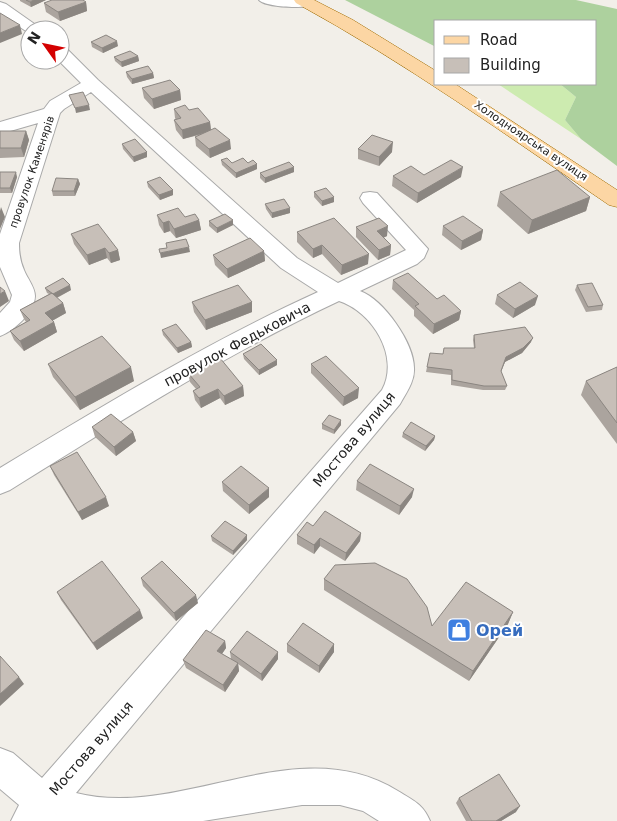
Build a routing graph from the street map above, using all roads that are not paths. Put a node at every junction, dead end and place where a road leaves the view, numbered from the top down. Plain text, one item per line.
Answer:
1 (267, 0) edge
2 (305, 1) edge
3 (0, 7) edge
4 (20, 20) edge
5 (70, 62) edge
6 (434, 78) edge
7 (92, 84) junction
8 (445, 85) edge
9 (52, 113) junction
10 (0, 128) edge
11 (370, 198) dead end
12 (617, 200) edge
13 (336, 292) junction
14 (0, 327) edge
15 (0, 482) edge
16 (0, 766) edge
17 (36, 812) edge
18 (412, 821) edge

1 - 2 street
2 - 6 main road
3 - 4 street
5 - 7 street, Мостова вулиця
7 - 9 street, провулок Каменярів
7 - 13 street, Мостова вулиця
8 - 12 main road, Холодноярська вулиця
9 - 10 street
9 - 14 street, провулок Каменярів
11 - 13 street, провулок Федьковича
13 - 15 street, провулок Федьковича
13 - 17 street, Мостова вулиця
16 - 17 street
17 - 18 street

